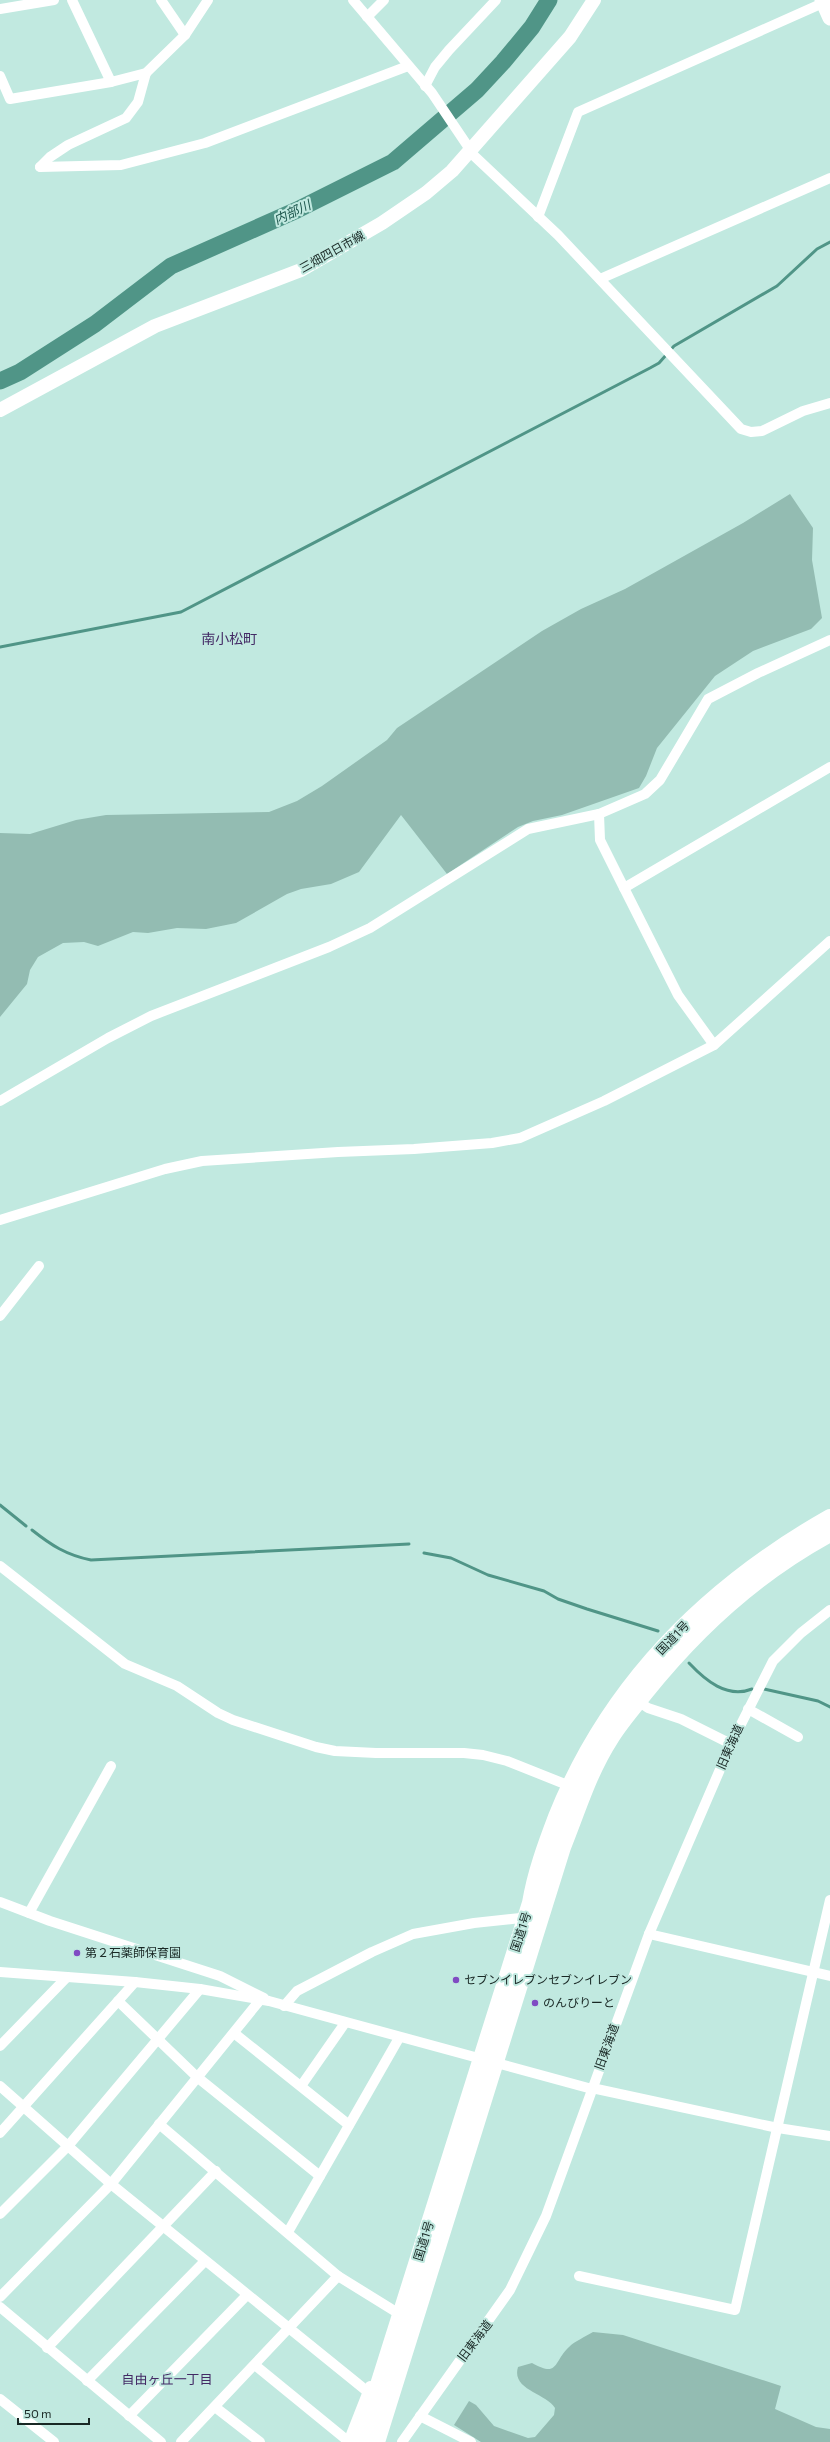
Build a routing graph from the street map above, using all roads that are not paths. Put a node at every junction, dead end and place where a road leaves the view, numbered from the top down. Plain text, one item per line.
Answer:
1 (54, 0) edge
2 (72, 0) edge
3 (161, 0) edge
4 (208, 0) edge
5 (353, 0) edge
6 (384, 0) edge
7 (496, 0) edge
8 (594, 0) edge
9 (823, 1) edge
10 (0, 9) edge
11 (367, 17) junction
12 (830, 18) edge
13 (185, 35) junction
14 (408, 66) junction
15 (146, 73) junction
16 (0, 76) edge
17 (110, 82) junction
18 (429, 90) junction
19 (471, 151) junction
20 (830, 178) edge
21 (538, 217) junction
22 (600, 279) junction
23 (830, 403) edge
24 (0, 410) edge
25 (830, 640) edge
26 (830, 767) edge
27 (599, 814) junction
28 (624, 888) junction
29 (830, 941) edge
30 (714, 1045) junction
31 (0, 1101) edge
32 (0, 1220) edge
33 (39, 1266) dead end
34 (0, 1316) edge
35 (830, 1518) edge
36 (830, 1533) edge
37 (769, 1563) junction
38 (0, 1566) edge
39 (830, 1610) edge
40 (638, 1701) junction
41 (748, 1709) junction
42 (798, 1737) dead end
43 (731, 1744) junction
44 (111, 1766) dead end
45 (570, 1786) junction
46 (830, 1900) edge
47 (0, 1902) edge
48 (29, 1913) junction
49 (533, 1917) junction
50 (649, 1934) junction
51 (0, 1972) edge
52 (813, 1972) junction
53 (830, 1976) edge
54 (66, 1977) junction
55 (135, 1982) junction
56 (200, 1989) junction
57 (264, 2000) junction
58 (118, 2001) junction
59 (284, 2006) junction
60 (345, 2023) junction
61 (234, 2033) junction
62 (399, 2038) junction
63 (158, 2039) junction
64 (0, 2046) edge
65 (488, 2060) junction
66 (198, 2077) junction
67 (0, 2086) edge
68 (301, 2086) junction
69 (592, 2088) junction
70 (24, 2108) junction
71 (160, 2124) junction
72 (349, 2125) junction
73 (778, 2128) junction
74 (0, 2133) edge
75 (830, 2136) edge
76 (68, 2146) junction
77 (216, 2171) junction
78 (320, 2176) junction
79 (111, 2184) junction
80 (0, 2214) edge
81 (161, 2226) junction
82 (288, 2232) junction
83 (205, 2261) junction
84 (338, 2276) junction
85 (579, 2276) dead end
86 (247, 2295) junction
87 (0, 2297) edge
88 (0, 2307) edge
89 (401, 2315) junction
90 (289, 2329) junction
91 (394, 2337) junction
92 (47, 2348) junction
93 (255, 2365) junction
94 (87, 2381) junction
95 (368, 2392) junction
96 (0, 2399) edge
97 (215, 2407) junction
98 (129, 2416) junction
99 (420, 2416) junction
100 (54, 2442) edge
101 (161, 2442) edge
102 (181, 2442) edge
103 (260, 2442) edge
104 (352, 2442) edge
105 (376, 2442) edge
106 (402, 2442) edge
107 (471, 2442) edge

1 - 10 street
2 - 17 street
3 - 13 street
4 - 13 street
5 - 11 street
6 - 11 street
7 - 18 street
8 - 19 main road, 三畑四日市線
9 - 12 main road
9 - 21 street
11 - 14 street
13 - 15 street
14 - 15 street
14 - 18 street
15 - 17 street
16 - 17 street
18 - 19 street
19 - 21 street
19 - 24 main road, 三畑四日市線
20 - 22 street
21 - 22 street
22 - 23 street
25 - 27 street
26 - 28 street
27 - 28 street
27 - 31 street
28 - 30 street
29 - 30 street
30 - 32 street
33 - 34 street
35 - 37 highway, 国道1号
36 - 37 highway, 国道1号
37 - 40 highway, 国道1号
37 - 45 highway, 国道1号
38 - 45 street
39 - 41 street, 旧東海道
40 - 43 street
40 - 49 highway, 国道1号
41 - 42 street
41 - 43 street, 旧東海道
43 - 50 street, 旧東海道
44 - 48 street
45 - 49 highway, 国道1号
46 - 52 street
47 - 48 street
48 - 57 street
49 - 59 street
49 - 65 highway, 国道1号
50 - 52 street
50 - 69 street, 旧東海道
51 - 54 street
52 - 53 street
52 - 73 street
54 - 55 street
54 - 64 street
55 - 56 street
55 - 58 street
56 - 57 street
56 - 63 street
57 - 59 street
57 - 61 street
58 - 63 street
58 - 70 street
59 - 60 street
60 - 62 street
60 - 68 street
61 - 66 street
61 - 68 street
62 - 65 street
62 - 72 street
63 - 66 street
63 - 76 street
65 - 69 street
65 - 89 highway, 国道1号
65 - 105 highway, 国道1号
66 - 71 street
66 - 78 street
67 - 70 street
68 - 72 street
69 - 73 street
69 - 99 street, 旧東海道
70 - 74 street
70 - 76 street
71 - 77 street
71 - 79 street
72 - 78 street
73 - 75 street
73 - 85 street
76 - 79 street
76 - 80 street
77 - 81 street
77 - 82 street
78 - 82 street
79 - 81 street
79 - 87 street
81 - 83 street
81 - 92 street
82 - 84 street
83 - 86 street
83 - 94 street
84 - 89 street
84 - 90 street
86 - 90 street
86 - 98 street
88 - 92 street
89 - 91 highway, 国道1号
90 - 93 street
90 - 95 street
91 - 95 street
91 - 104 highway, 国道1号
92 - 94 street
93 - 97 street
93 - 104 street
94 - 98 street
95 - 104 street
96 - 100 street
97 - 102 street
97 - 103 street
98 - 101 street
99 - 106 street, 旧東海道
99 - 107 street

